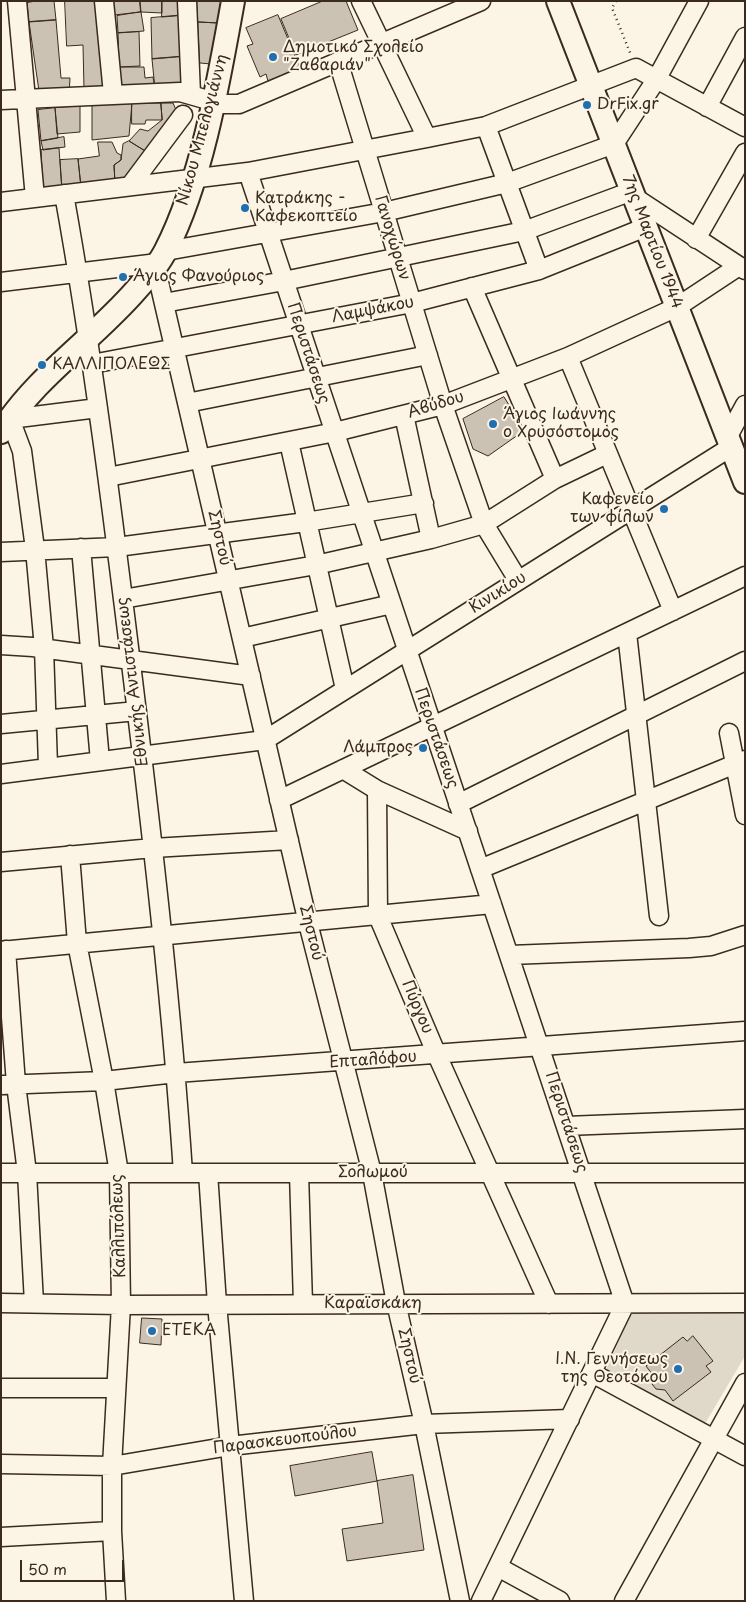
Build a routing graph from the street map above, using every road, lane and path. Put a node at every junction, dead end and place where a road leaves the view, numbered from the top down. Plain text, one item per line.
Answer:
1 (17, 1) edge
2 (104, 1) edge
3 (188, 1) edge
4 (233, 1) edge
5 (361, 1) edge
6 (481, 1) edge
7 (558, 1) edge
8 (616, 1) edge
9 (699, 1) edge
10 (745, 37) edge
11 (380, 42) junction
12 (338, 61) junction
13 (636, 68) junction
14 (656, 80) junction
15 (591, 85) junction
16 (113, 94) junction
17 (191, 94) junction
18 (25, 98) junction
19 (1, 100) edge
20 (213, 100) junction
21 (707, 107) junction
22 (183, 115) dead end
23 (486, 126) junction
24 (745, 127) edge
25 (426, 138) junction
26 (614, 144) junction
27 (366, 150) junction
28 (745, 153) edge
29 (248, 172) junction
30 (194, 179) junction
31 (507, 183) junction
32 (130, 186) junction
33 (64, 194) junction
34 (633, 194) junction
35 (35, 198) junction
36 (1, 202) edge
37 (384, 212) junction
38 (646, 227) junction
39 (268, 231) junction
40 (524, 231) junction
41 (696, 239) junction
42 (398, 258) junction
43 (160, 260) junction
44 (742, 268) edge
45 (539, 270) junction
46 (78, 272) junction
47 (1, 282) edge
48 (284, 282) junction
49 (472, 287) junction
50 (164, 303) junction
51 (412, 303) junction
52 (677, 307) junction
53 (299, 325) junction
54 (89, 338) junction
55 (175, 349) junction
56 (428, 356) junction
57 (568, 357) junction
58 (92, 364) junction
59 (316, 377) junction
60 (512, 379) junction
61 (187, 403) junction
62 (443, 405) junction
63 (744, 406) edge
64 (98, 408) junction
65 (404, 415) junction
66 (4, 424) edge
67 (335, 432) junction
68 (289, 442) junction
69 (735, 453) edge
70 (607, 454) junction
71 (200, 459) junction
72 (108, 477) junction
73 (554, 479) junction
74 (745, 482) edge
75 (424, 504) junction
76 (630, 509) junction
77 (362, 514) junction
78 (306, 522) junction
79 (484, 524) junction
80 (217, 532) junction
81 (431, 539) junction
82 (117, 547) junction
83 (81, 548) junction
84 (35, 549) junction
85 (1, 552) edge
86 (374, 552) junction
87 (316, 565) junction
88 (745, 576) edge
89 (518, 580) junction
90 (229, 581) junction
91 (123, 599) junction
92 (392, 604) junction
93 (673, 611) junction
94 (329, 619) junction
95 (627, 633) junction
96 (242, 638) junction
97 (1, 646) edge
98 (44, 648) junction
99 (407, 650) junction
100 (91, 656) junction
101 (745, 661) edge
102 (131, 662) junction
103 (251, 676) junction
104 (346, 690) junction
105 (137, 711) junction
106 (95, 715) junction
107 (636, 715) junction
108 (46, 719) junction
109 (1, 724) edge
110 (433, 727) junction
111 (729, 732) dead end
112 (266, 740) junction
113 (142, 756) junction
114 (100, 761) junction
115 (740, 761) edge
116 (48, 766) junction
117 (343, 769) junction
118 (1, 774) edge
119 (377, 790) junction
120 (279, 800) junction
121 (645, 801) junction
122 (458, 804) junction
123 (745, 815) edge
124 (468, 831) junction
125 (289, 840) junction
126 (153, 848) junction
127 (70, 855) junction
128 (1, 862) edge
129 (480, 869) junction
130 (492, 904) junction
131 (378, 916) junction
132 (659, 916) dead end
133 (308, 922) junction
134 (160, 934) junction
135 (745, 935) edge
136 (77, 943) junction
137 (4, 951) edge
138 (510, 955) junction
139 (745, 1032) edge
140 (541, 1046) junction
141 (437, 1055) junction
142 (344, 1062) junction
143 (176, 1073) junction
144 (104, 1081) junction
145 (8, 1085) edge
146 (745, 1119) edge
147 (566, 1126) junction
148 (1, 1172) edge
149 (27, 1172) junction
150 (745, 1172) edge
151 (119, 1173) junction
152 (183, 1173) junction
153 (208, 1173) junction
154 (299, 1173) junction
155 (372, 1173) junction
156 (490, 1173) junction
157 (582, 1173) junction
158 (1, 1303) edge
159 (34, 1303) junction
160 (745, 1303) edge
161 (217, 1304) junction
162 (303, 1304) junction
163 (396, 1304) junction
164 (549, 1304) junction
165 (625, 1304) junction
166 (121, 1305) junction
167 (592, 1372) junction
168 (745, 1383) edge
169 (1, 1388) edge
170 (115, 1388) junction
171 (570, 1419) junction
172 (424, 1424) junction
173 (714, 1439) junction
174 (230, 1446) junction
175 (745, 1456) edge
176 (1, 1464) edge
177 (112, 1466) junction
178 (112, 1532) junction
179 (1, 1537) edge
180 (498, 1567) junction
181 (116, 1601) edge
182 (244, 1601) edge
183 (460, 1601) edge
184 (482, 1601) edge
185 (560, 1601) edge
186 (624, 1601) edge

1 - 18 street
2 - 16 street
3 - 17 street
4 - 20 main road, Νίκου Μπελογιάννη
5 - 11 street
6 - 11 street
7 - 15 main road, 7ης Μαρτίου 1944
8 - 13 path
9 - 14 street
10 - 21 street
11 - 12 street
11 - 25 street
12 - 20 street
12 - 27 street, Γανοχώρων
13 - 14 street
13 - 15 street
14 - 21 street
14 - 26 street
15 - 23 street
15 - 26 main road, 7ης Μαρτίου 1944
16 - 17 street
16 - 18 street
17 - 20 street
18 - 19 street
18 - 35 street
20 - 30 main road, Νίκου Μπελογιάννη
21 - 24 street
22 - 32 street
23 - 25 street
23 - 31 street
25 - 27 street
26 - 31 street
26 - 34 main road, 7ης Μαρτίου 1944
27 - 29 street
27 - 37 street, Γανοχώρων
28 - 41 street
29 - 30 street
29 - 39 street, Περιστάσεως
30 - 32 street
30 - 43 main road, Νίκου Μπελογιάννη
31 - 37 street
31 - 40 street
32 - 33 street
33 - 35 street
33 - 46 street, Εθνικής Αντιστάσεως
34 - 38 main road, 7ης Μαρτίου 1944
34 - 40 street
34 - 41 street
35 - 36 street
37 - 39 street
37 - 42 street, Γανοχώρων
38 - 45 street, Λαμψάκου
38 - 52 main road, 7ης Μαρτίου 1944
39 - 43 street
39 - 48 street, Περιστάσεως
40 - 42 street
40 - 45 street
41 - 44 street
42 - 48 street
42 - 51 street, Γανοχώρων
43 - 46 street
43 - 50 street, Σηστού
43 - 54 main road, Νίκου Μπελογιάννη
44 - 52 street, Αβύδου
45 - 49 street, Λαμψάκου
46 - 47 street
46 - 54 street, Εθνικής Αντιστάσεως
48 - 50 street
48 - 53 street, Περιστάσεως
49 - 51 street, Λαμψάκου
49 - 60 street
50 - 55 street, Σηστού
51 - 53 street, Λαμψάκου
51 - 56 street, Γανοχώρων
52 - 57 street, Αβύδου
52 - 69 main road, 7ης Μαρτίου 1944
53 - 55 street, Λαμψάκου
53 - 59 street, Περιστάσεως
54 - 58 street, Εθνικής Αντιστάσεως
54 - 66 main road, Νίκου Μπελογιάννη
55 - 58 street, Λαμψάκου
55 - 61 street, Σηστού
56 - 59 street
56 - 62 street, Γανοχώρων
57 - 60 street, Αβύδου
57 - 70 street
58 - 64 street, Εθνικής Αντιστάσεως
59 - 61 street
59 - 67 street, Περιστάσεως
60 - 62 street, Αβύδου
60 - 73 street
61 - 71 street, Σηστού
62 - 65 street, Αβύδου
62 - 79 street, Γανοχώρων
63 - 69 street
64 - 66 street
64 - 72 street, Εθνικής Αντιστάσεως
65 - 67 street, Αβύδου
65 - 75 street
66 - 84 street
67 - 68 street, Αβύδου
67 - 77 street, Περιστάσεως
68 - 71 street, Αβύδου
68 - 78 street
69 - 74 main road, 7ης Μαρτίου 1944
69 - 76 street, Κινικίου
70 - 73 street
70 - 76 street
71 - 72 street, Αβύδου
71 - 80 street, Σηστού
72 - 82 street, Εθνικής Αντιστάσεως
73 - 79 street
75 - 77 street
75 - 81 street
76 - 89 street, Κινικίου
76 - 93 street
77 - 78 street
77 - 86 street, Περιστάσεως
78 - 80 street
78 - 87 street
79 - 81 street
79 - 89 street, Γανοχώρων
80 - 82 street
80 - 90 street, Σηστού
81 - 86 street
82 - 83 street
82 - 91 street, Εθνικής Αντιστάσεως
83 - 84 street
83 - 100 street
84 - 85 street
84 - 98 street
86 - 87 street
86 - 92 street, Περιστάσεως
87 - 90 street
87 - 94 street
88 - 93 street
89 - 99 street, Κινικίου
90 - 91 street
90 - 96 street, Σηστού
91 - 102 street, Εθνικής Αντιστάσεως
92 - 94 street
92 - 99 street, Περιστάσεως
93 - 95 street
94 - 96 street
94 - 104 street
95 - 107 street
95 - 110 street
96 - 103 street, Σηστού
97 - 98 street
98 - 100 street
98 - 108 street
99 - 104 street, Κινικίου
99 - 110 street, Περιστάσεως
100 - 102 street
100 - 106 street
101 - 107 street
102 - 103 street
102 - 105 street, Εθνικής Αντιστάσεως
103 - 112 street, Σηστού
104 - 112 street, Κινικίου
105 - 106 street
105 - 113 street, Εθνικής Αντιστάσεως
106 - 108 street
106 - 114 street
107 - 121 street
107 - 122 street
108 - 109 street
108 - 116 street
110 - 117 street
110 - 122 street, Περιστάσεως
111 - 115 street
112 - 113 street
112 - 120 street, Σηστού
113 - 114 street
113 - 126 street, Εθνικής Αντιστάσεως
114 - 116 street
115 - 121 street
115 - 123 street
116 - 118 street
117 - 119 street
117 - 120 street
119 - 124 street
119 - 131 street, Πύργου
120 - 125 street, Σηστού
121 - 129 street
121 - 132 street
122 - 124 street, Περιστάσεως
124 - 129 street, Περιστάσεως
125 - 126 street
125 - 133 street, Σηστού
126 - 127 street
126 - 134 street, Εθνικής Αντιστάσεως
127 - 128 street
127 - 136 street, Καλλιπόλεως
129 - 130 street, Περιστάσεως
130 - 131 street
130 - 138 street, Περιστάσεως
131 - 133 street
131 - 141 street, Πύργου
133 - 134 street
133 - 142 street, Σηστού
134 - 136 street
134 - 143 street, Εθνικής Αντιστάσεως
135 - 138 street
136 - 137 street
136 - 144 street, Καλλιπόλεως
137 - 145 street
138 - 140 street, Περιστάσεως
139 - 140 street, Επταλόφου
140 - 141 street, Επταλόφου
140 - 147 street, Περιστάσεως
141 - 142 street, Επταλόφου
141 - 156 street, Πύργου
142 - 143 street, Επταλόφου
142 - 155 street, Σηστού
143 - 144 street, Επταλόφου
143 - 152 street, Εθνικής Αντιστάσεως
144 - 145 street, Επταλόφου
144 - 151 street, Καλλιπόλεως
145 - 149 street
146 - 147 street
147 - 157 street, Περιστάσεως
148 - 149 street, Σολωμού
149 - 151 street, Σολωμού
149 - 159 street
150 - 157 street, Σολωμού
151 - 152 street, Σολωμού
151 - 166 street, Καλλιπόλεως
152 - 153 street, Σολωμού
153 - 154 street, Σολωμού
153 - 161 street
154 - 155 street, Σολωμού
154 - 162 street
155 - 156 street, Σολωμού
155 - 163 street, Σηστού
156 - 157 street, Σολωμού
156 - 164 street, Πύργου
157 - 165 street, Περιστάσεως
158 - 159 street, Καραϊσκάκη
159 - 166 street, Καραϊσκάκη
160 - 165 street, Καραϊσκάκη
161 - 162 street, Καραϊσκάκη
161 - 166 street, Καραϊσκάκη
161 - 174 street
162 - 163 street, Καραϊσκάκη
163 - 164 street, Καραϊσκάκη
163 - 172 street, Σηστού
164 - 165 street, Καραϊσκάκη
165 - 167 street
166 - 170 street, Καλλιπόλεως
167 - 171 street
167 - 173 street
168 - 173 street
169 - 170 street
170 - 177 street, Καλλιπόλεως
171 - 172 street, Παρασκευοπούλου
171 - 180 street
172 - 174 street, Παρασκευοπούλου
172 - 183 street, Σηστού
173 - 175 street
173 - 186 street
174 - 177 street, Παρασκευοπούλου
174 - 182 street
176 - 177 street, Παρασκευοπούλου
177 - 178 street, Καλλιπόλεως
178 - 179 street
178 - 181 street, Καλλιπόλεως
180 - 184 street
180 - 185 street

